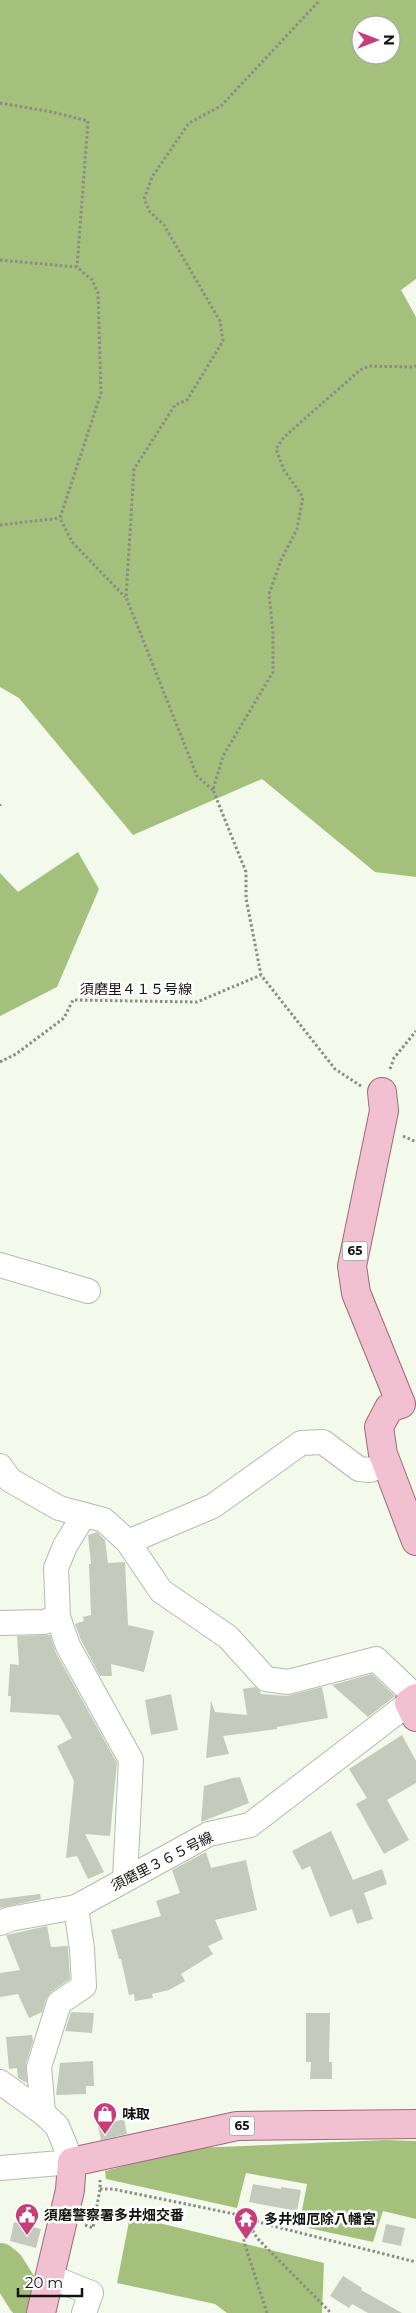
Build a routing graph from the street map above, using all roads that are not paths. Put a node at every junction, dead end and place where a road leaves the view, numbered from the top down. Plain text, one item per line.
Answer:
1 (382, 1092) road end
2 (0, 1265) edge
3 (88, 1291) dead end
4 (408, 1401) edge
5 (387, 1464) junction
6 (0, 1466) edge
7 (84, 1515) junction
8 (416, 1541) edge
9 (128, 1542) junction
10 (58, 1617) junction
11 (0, 1623) edge
12 (414, 1704) edge
13 (125, 1879) junction
14 (76, 1907) junction
15 (0, 1923) edge
16 (0, 2082) edge
17 (43, 2112) junction
18 (416, 2124) edge
19 (72, 2162) junction
20 (0, 2168) edge
21 (51, 2277) junction
22 (41, 2313) edge
23 (84, 2313) edge

1 - 4 main road, 65
2 - 3 street
4 - 5 main road, 65
5 - 8 main road, 65
5 - 9 street
6 - 7 street
7 - 9 street
7 - 10 street
9 - 12 street
10 - 11 street
10 - 13 street
12 - 13 street, 須磨里３６５号線
13 - 14 street, 須磨里３６５号線
14 - 15 street, 須磨里３６５号線
14 - 17 street
16 - 17 street
17 - 19 street
18 - 19 main road, 65
19 - 20 street
19 - 21 main road
21 - 22 main road
21 - 23 street

